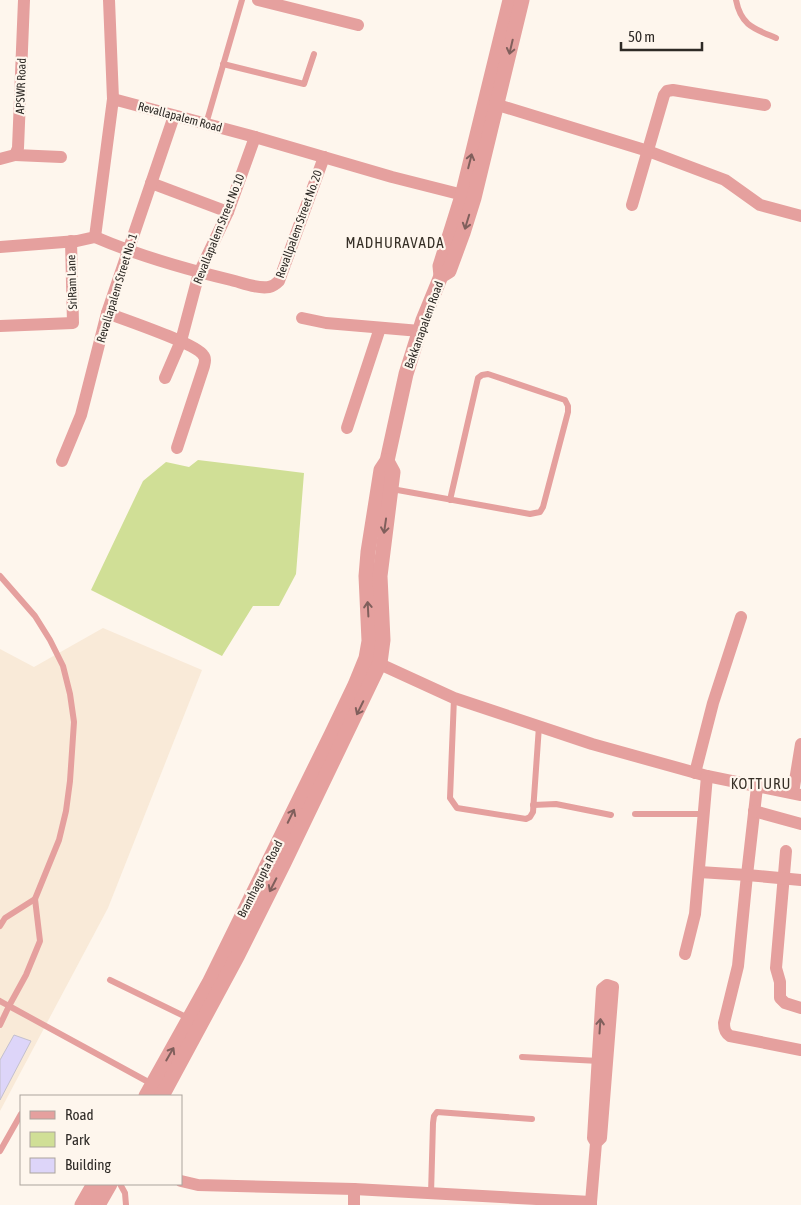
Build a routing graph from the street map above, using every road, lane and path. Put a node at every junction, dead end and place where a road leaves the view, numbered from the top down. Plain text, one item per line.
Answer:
1 (24, 0) edge
2 (109, 0) edge
3 (242, 0) edge
4 (258, 0) edge
5 (510, 0) edge
6 (522, 0) edge
7 (736, 0) edge
8 (358, 25) dead end
9 (776, 38) dead end
10 (314, 54) dead end
11 (223, 64) junction
12 (113, 99) junction
13 (498, 105) junction
14 (765, 105) dead end
15 (174, 116) junction
16 (206, 124) junction
17 (255, 137) junction
18 (648, 151) junction
19 (16, 156) junction
20 (61, 157) dead end
21 (324, 157) junction
22 (0, 158) edge
23 (151, 183) junction
24 (468, 197) junction
25 (632, 205) dead end
26 (228, 212) junction
27 (801, 216) edge
28 (95, 237) junction
29 (71, 241) junction
30 (0, 247) edge
31 (128, 251) junction
32 (199, 273) junction
33 (107, 313) junction
34 (302, 318) dead end
35 (0, 326) edge
36 (380, 328) junction
37 (420, 331) junction
38 (181, 341) junction
39 (165, 378) dead end
40 (347, 428) dead end
41 (178, 448) dead end
42 (62, 461) dead end
43 (387, 461) junction
44 (390, 489) junction
45 (450, 500) junction
46 (0, 576) edge
47 (741, 617) dead end
48 (373, 661) junction
49 (454, 698) junction
50 (540, 726) junction
51 (801, 744) edge
52 (701, 774) junction
53 (758, 788) junction
54 (797, 794) edge
55 (533, 805) junction
56 (754, 812) junction
57 (635, 814) dead end
58 (703, 814) junction
59 (611, 815) dead end
60 (801, 824) edge
61 (786, 851) dead end
62 (698, 872) junction
63 (747, 875) junction
64 (783, 878) junction
65 (801, 880) edge
66 (34, 899) junction
67 (0, 926) edge
68 (685, 954) dead end
69 (110, 980) dead end
70 (0, 1002) edge
71 (9, 1006) junction
72 (801, 1008) edge
73 (189, 1018) junction
74 (0, 1025) edge
75 (801, 1050) edge
76 (522, 1057) dead end
77 (602, 1061) junction
78 (153, 1092) edge
79 (20, 1116) edge
80 (532, 1119) dead end
81 (0, 1151) edge
82 (182, 1181) edge
83 (93, 1185) edge
84 (109, 1185) edge
85 (120, 1185) edge
86 (354, 1190) junction
87 (430, 1200) edge
88 (505, 1201) edge
89 (591, 1204) edge
90 (82, 1205) edge
91 (98, 1205) edge
92 (126, 1205) edge
93 (354, 1205) edge

1 - 19 street, APSWR Road
2 - 12 street
3 - 11 lane
4 - 8 street
24 -> 5 street
6 -> 13 street, Bakkanapalem Road
7 - 9 lane
10 - 11 lane
11 - 16 lane
12 - 15 street, Revallapalem Road
12 - 28 street
13 - 18 street
13 - 24 street, Bakkanapalem Road
14 - 18 street
15 - 16 street, Revallapalem Road
15 - 23 street, Revallapalem Street No. 1
16 - 17 street, Revallapalem Road
17 - 21 street, Revallapalem Road
17 - 26 street, Revallapalem Street No 10
18 - 25 street
18 - 27 street
19 - 20 street
19 - 22 street
21 - 24 street, Revallapalem Road
21 - 32 street, Revallpalem Street No. 20
23 - 26 street
23 - 31 street, Revallapalem Street No. 1
24 - 37 street, Bakkanapalem Road
26 - 32 street, Revallapalem Street No 10
28 - 29 street
28 - 31 street
29 - 30 street
29 - 35 street, SriRam Lane
31 - 32 street
31 - 33 street, Revallapalem Street No. 1
32 - 38 street, Revallapalem Street No 10
33 - 38 street
33 - 42 street, Revallapalem Street No. 1
34 - 36 street
36 - 37 street
36 - 40 street
37 - 43 street, Bakkanapalem Road
38 - 39 street, Revallapalem Street No 10
38 - 41 street
43 - 44 street
48 -> 43 street, Bakkanapalem Road
44 - 45 lane
44 -> 48 street
45 - 45 lane
46 - 66 lane
47 - 52 street
48 - 49 street
73 -> 48 street, Bramhagupta Road
48 -> 78 street, Bramhagupta Road
49 - 50 street
49 - 55 lane
50 - 52 street
50 - 55 lane
51 - 54 street
52 - 53 street
52 - 58 street
53 - 54 street
53 - 56 street
55 - 59 lane
56 - 60 street
56 - 63 street
57 - 58 lane
58 - 62 street
61 - 64 street
62 - 63 street
62 - 68 street
63 - 64 street
63 - 75 street
64 - 65 street
64 - 72 street
66 - 67 lane
66 - 71 lane
69 - 73 lane
70 - 71 lane
71 - 74 lane
71 - 78 lane
78 -> 73 street, Bramhagupta Road
76 - 77 lane
77 -> 77 street
77 - 89 street
79 - 81 lane
80 - 87 lane
82 - 86 street
83 - 90 street
84 - 91 street
85 - 92 lane
86 - 87 street
86 - 93 street
87 - 88 street
88 - 89 street

